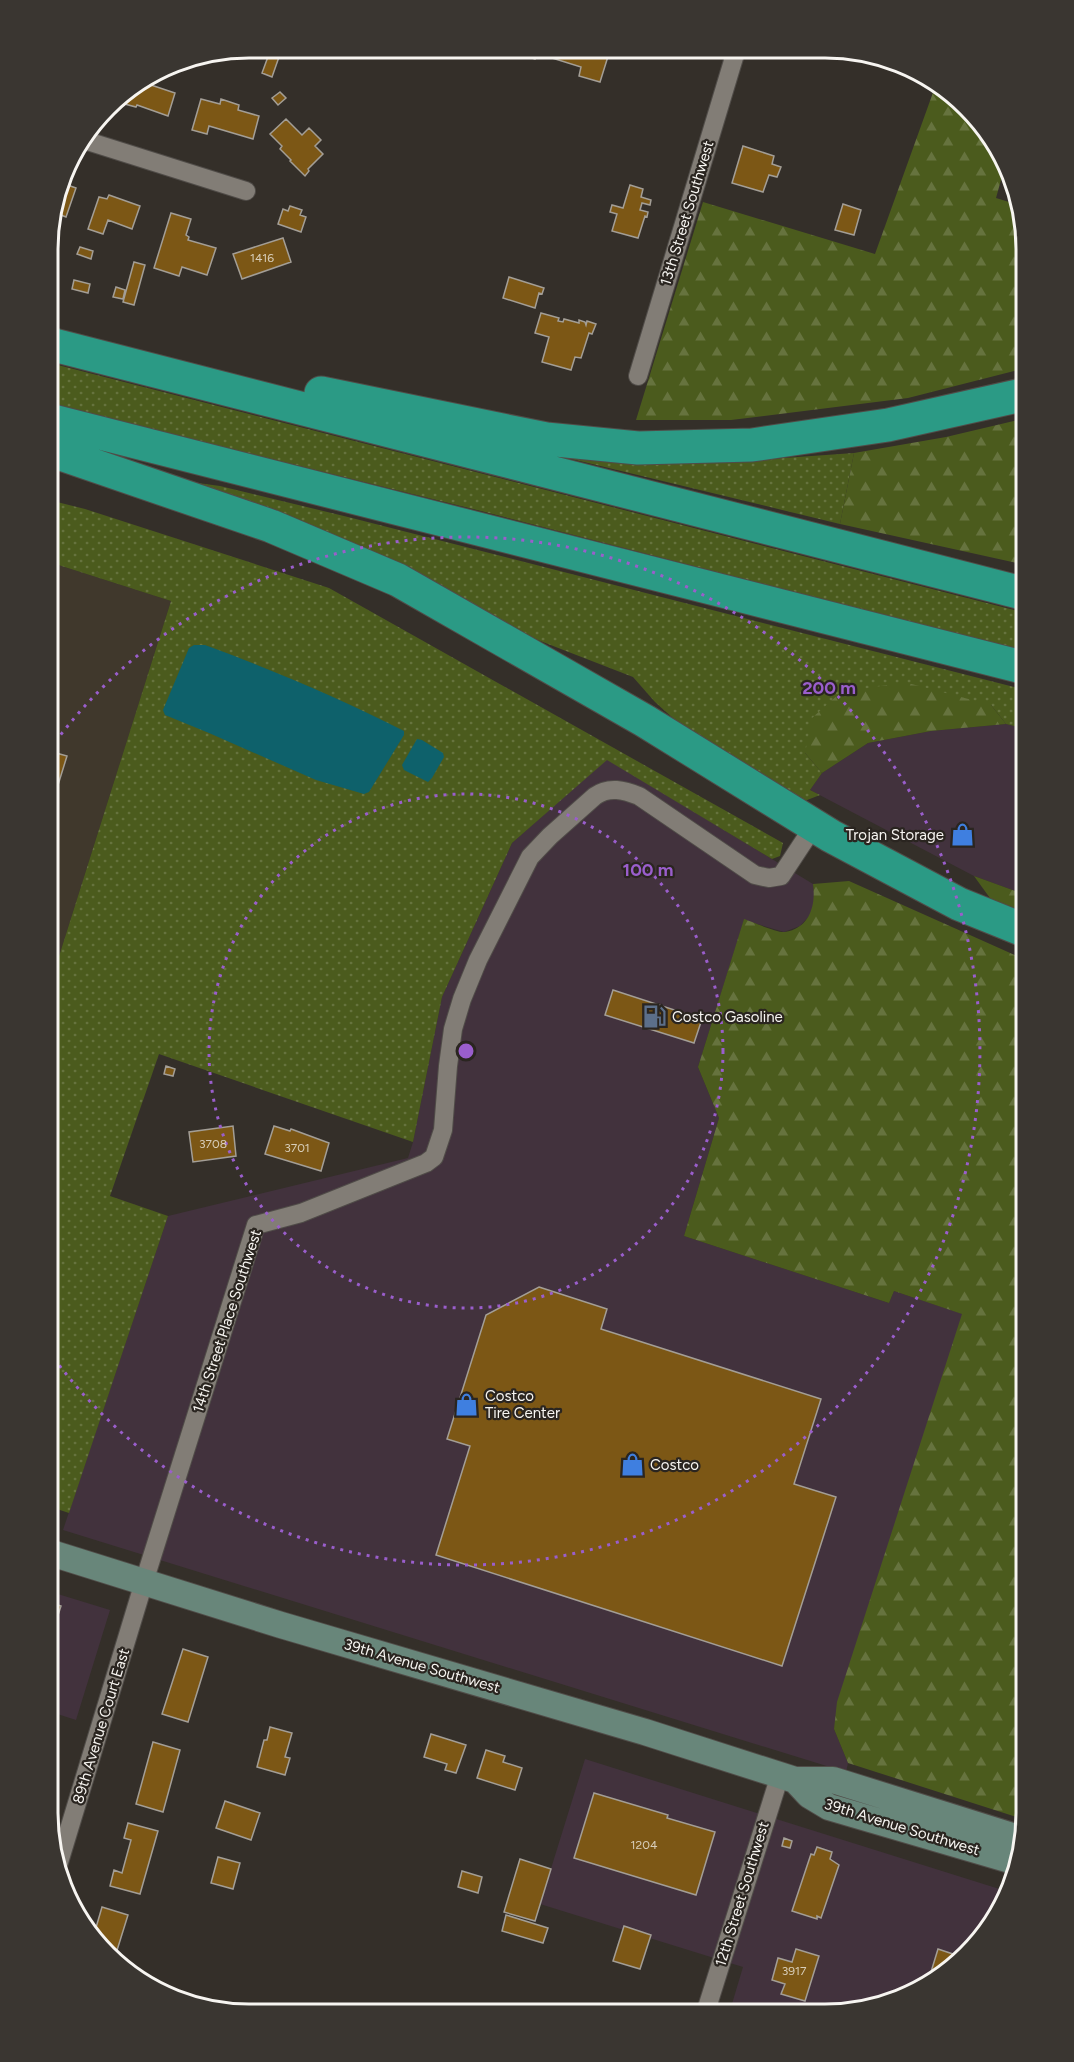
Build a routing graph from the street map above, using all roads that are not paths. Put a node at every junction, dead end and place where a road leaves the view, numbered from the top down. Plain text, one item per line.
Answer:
1 (734, 59) edge
2 (92, 143) edge
3 (246, 191) dead end
4 (59, 337) edge
5 (59, 346) edge
6 (638, 376) dead end
7 (1016, 396) edge
8 (59, 422) edge
9 (59, 453) edge
10 (1016, 591) edge
11 (1016, 665) edge
12 (811, 829) junction
13 (1016, 927) edge
14 (59, 1555) edge
15 (144, 1582) junction
16 (787, 1777) junction
17 (1014, 1836) edge
18 (63, 1851) edge
19 (1009, 1860) edge
20 (708, 2004) edge

1 - 6 street, 13th Street Southwest
2 - 3 street
4 - 7 highway
5 - 10 highway
8 - 11 highway
9 - 12 highway
12 - 13 highway
12 - 15 street, 14th Street Place Southwest
14 - 15 main road, 39th Avenue Southwest
15 - 16 main road, 39th Avenue Southwest
15 - 18 street, 89th Avenue Court East
16 - 17 main road, 39th Avenue Southwest
16 - 19 main road, 39th Avenue Southwest
16 - 20 street, 12th Street Southwest

